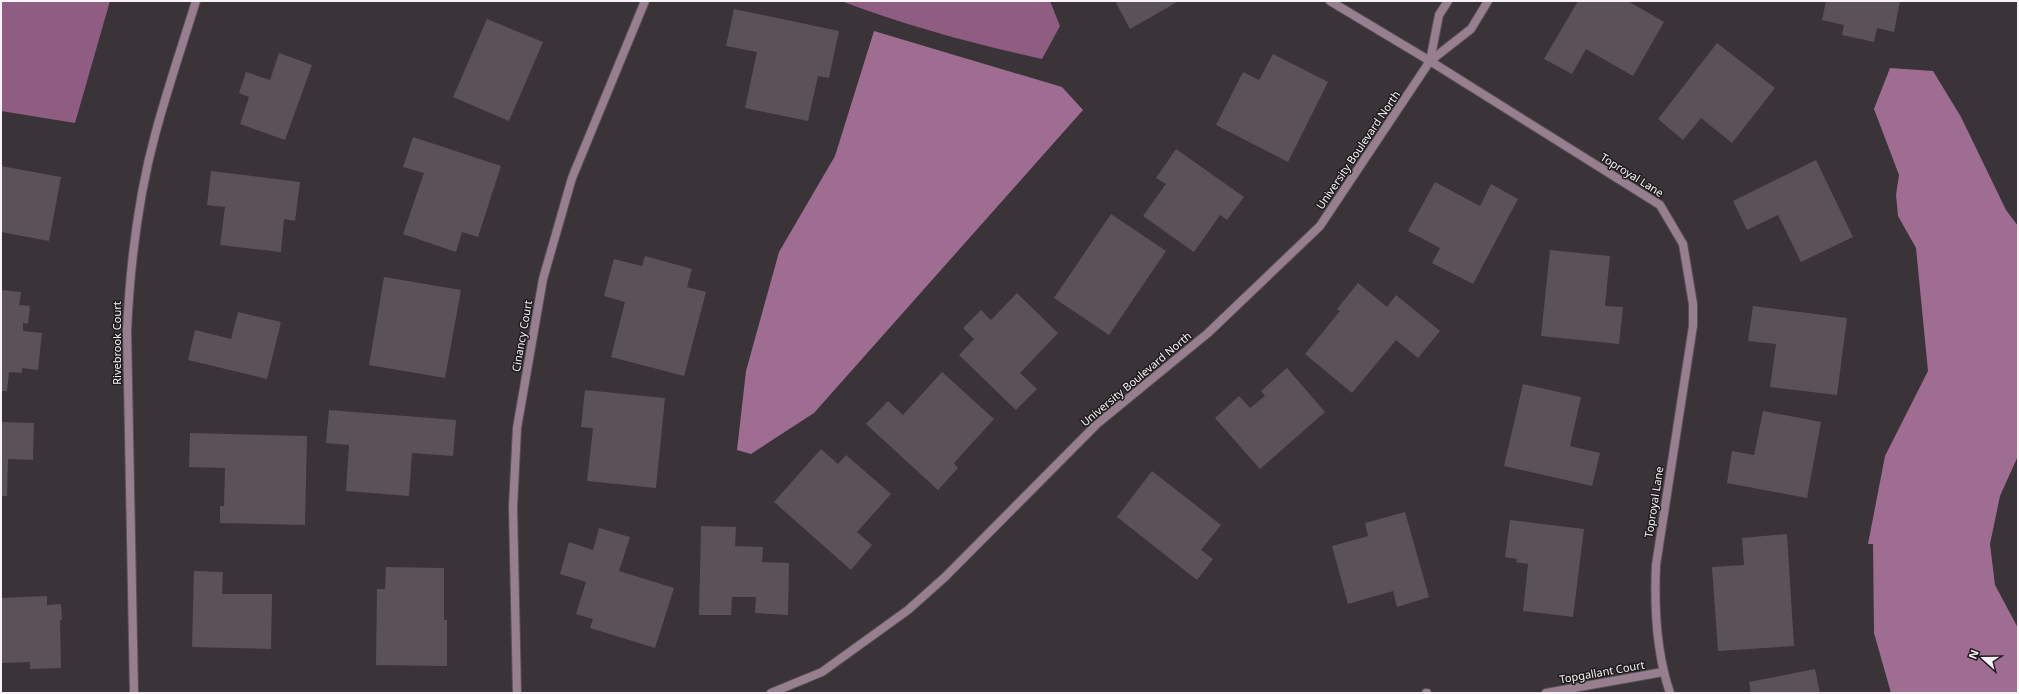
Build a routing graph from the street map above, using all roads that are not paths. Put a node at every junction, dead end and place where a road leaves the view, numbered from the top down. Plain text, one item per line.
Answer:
1 (196, 1) edge
2 (645, 1) edge
3 (1330, 1) edge
4 (1448, 1) edge
5 (1488, 1) edge
6 (1430, 62) junction
7 (1663, 672) junction
8 (134, 693) edge
9 (517, 693) edge
10 (771, 693) edge
11 (1546, 693) edge
12 (1670, 693) edge

1 - 8 street, Rivebrook Court
2 - 9 street, Cinancy Court
3 - 6 street, Toproyal Lane
4 - 6 street, University Boulevard North
5 - 6 street, University Boulevard North
6 - 7 street, Toproyal Lane
6 - 10 street, University Boulevard North
7 - 11 street, Topgallant Court
7 - 12 street, Toproyal Lane

